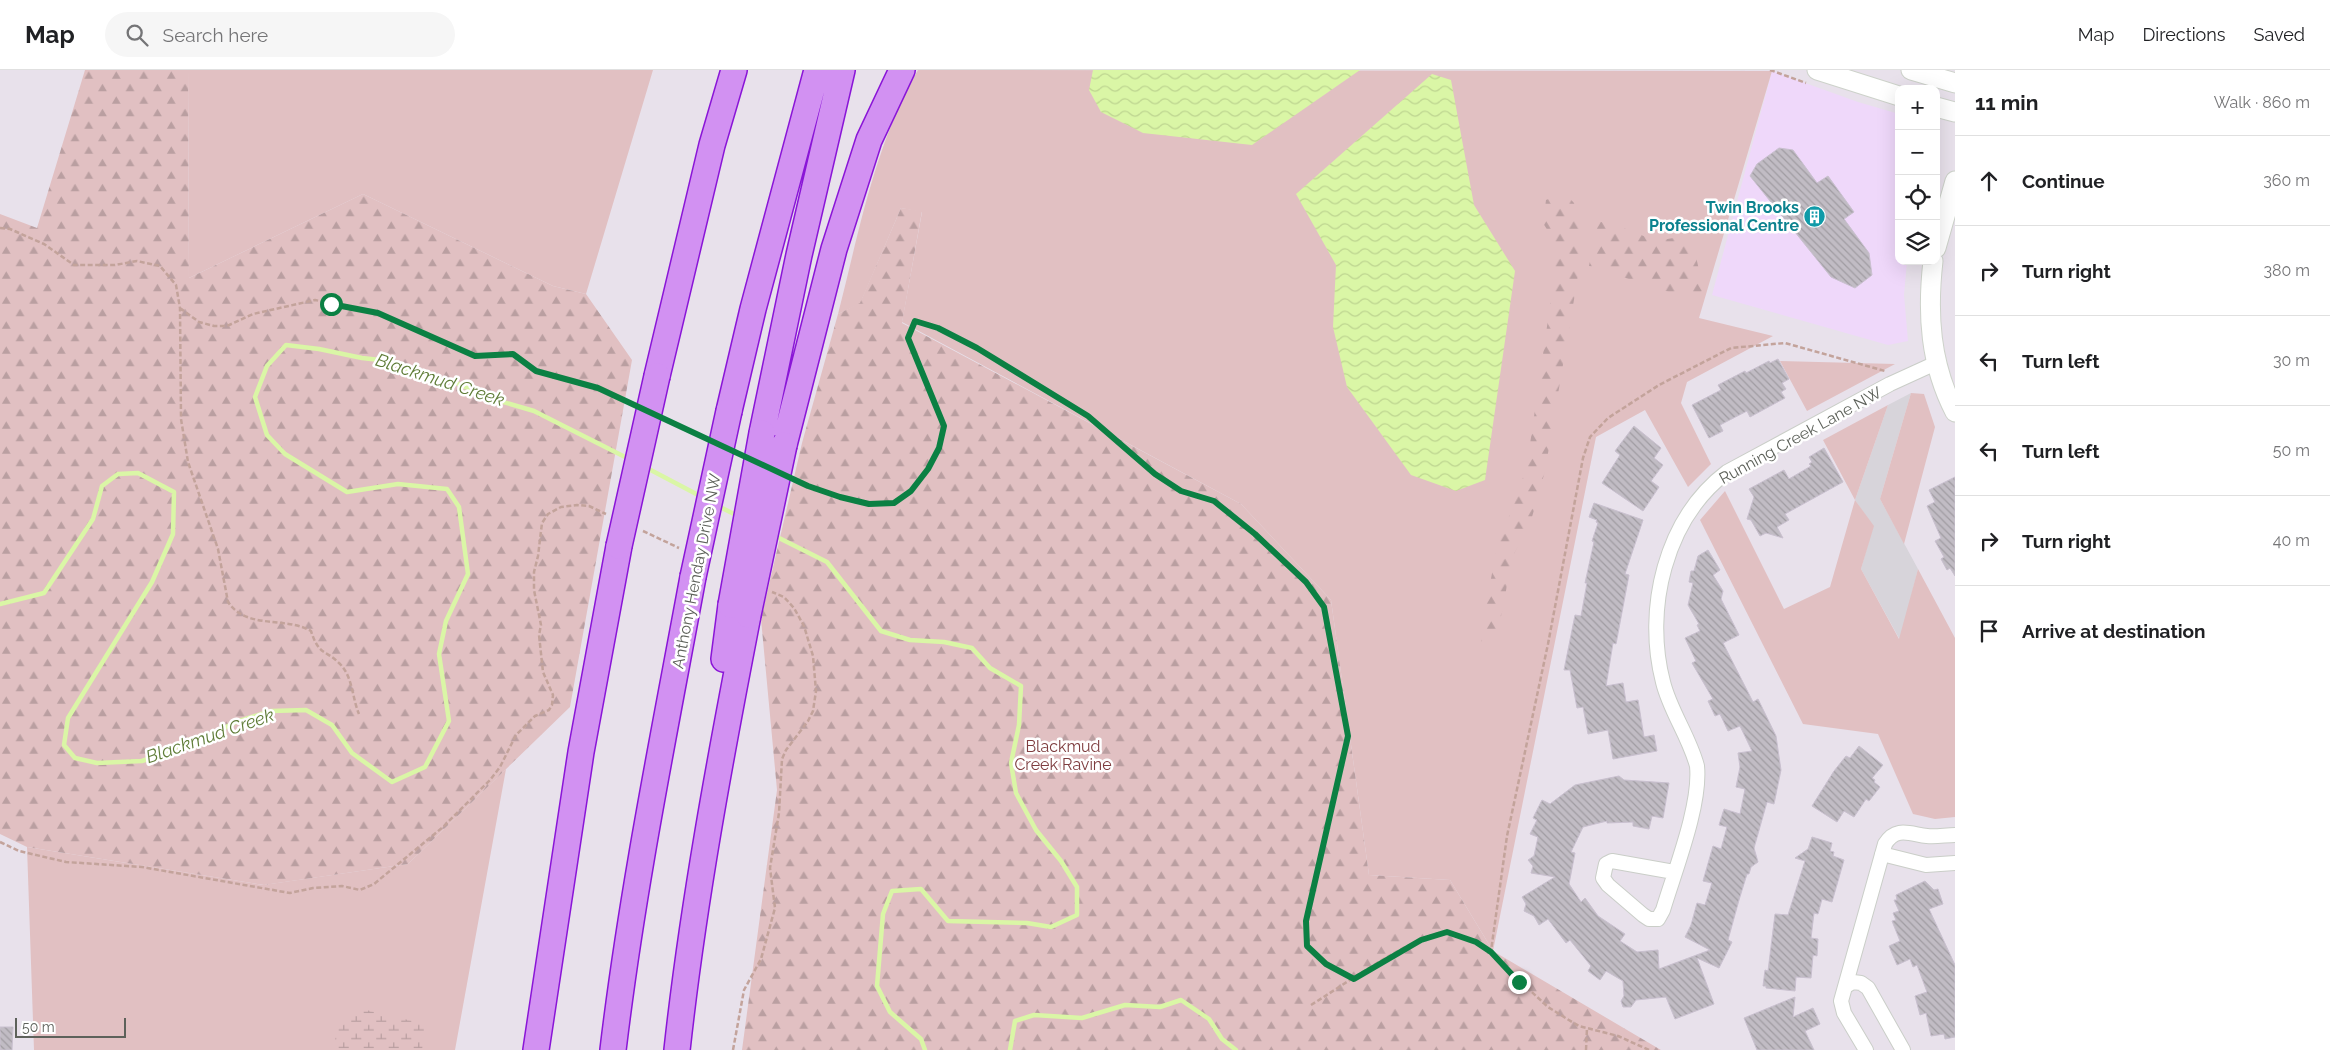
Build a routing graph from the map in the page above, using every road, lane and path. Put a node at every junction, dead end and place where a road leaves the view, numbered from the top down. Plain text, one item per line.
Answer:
1 (722, 70) edge
2 (734, 70) edge
3 (817, 70) edge
4 (842, 70) edge
5 (902, 70) edge
6 (1817, 70) edge
7 (1912, 70) edge
8 (1955, 83) edge
9 (1895, 95) edge
10 (1940, 108) edge
11 (1955, 112) edge
12 (712, 145) junction
13 (1955, 181) edge
14 (0, 228) edge
15 (1940, 234) edge
16 (1933, 265) edge
17 (180, 308) junction
18 (1936, 363) junction
19 (1888, 372) dead end
20 (632, 404) dead end
21 (1955, 412) edge
22 (658, 416) dead end
23 (711, 440) dead end
24 (790, 478) dead end
25 (611, 516) dead end
26 (635, 527) dead end
27 (686, 551) dead end
28 (767, 589) dead end
29 (740, 610) junction
30 (360, 714) dead end
31 (1955, 834) edge
32 (0, 842) edge
33 (1882, 854) junction
34 (1955, 863) edge
35 (1674, 872) junction
36 (1491, 952) junction
37 (1354, 979) junction
38 (1846, 986) junction
39 (1311, 1005) dead end
40 (1587, 1028) junction
41 (536, 1050) edge
42 (613, 1050) edge
43 (677, 1050) edge
44 (733, 1050) edge
45 (1586, 1050) edge
46 (1649, 1050) edge
47 (1866, 1050) edge
48 (1903, 1050) edge

1 - 12 highway
2 - 12 highway
3 - 42 highway, Anthony Henday Drive NW, bridge
4 - 29 highway, bridge
5 - 29 highway, bridge
6 - 9 street
7 - 8 street
10 - 11 street
12 - 41 highway, bridge
13 - 15 street
14 - 17 path
16 - 18 street
17 - 20 path
17 - 30 path
18 - 21 street
18 - 35 street, Running Creek Lane NW
19 - 36 path
22 - 23 path
24 - 37 path
25 - 32 path
26 - 27 path
28 - 44 path
29 - 43 highway
31 - 33 street
33 - 34 street
33 - 38 street
35 - 35 street, Running Creek Lane NW
36 - 37 path
36 - 40 path
37 - 39 path
38 - 47 street
38 - 48 street
40 - 45 path
40 - 46 path

